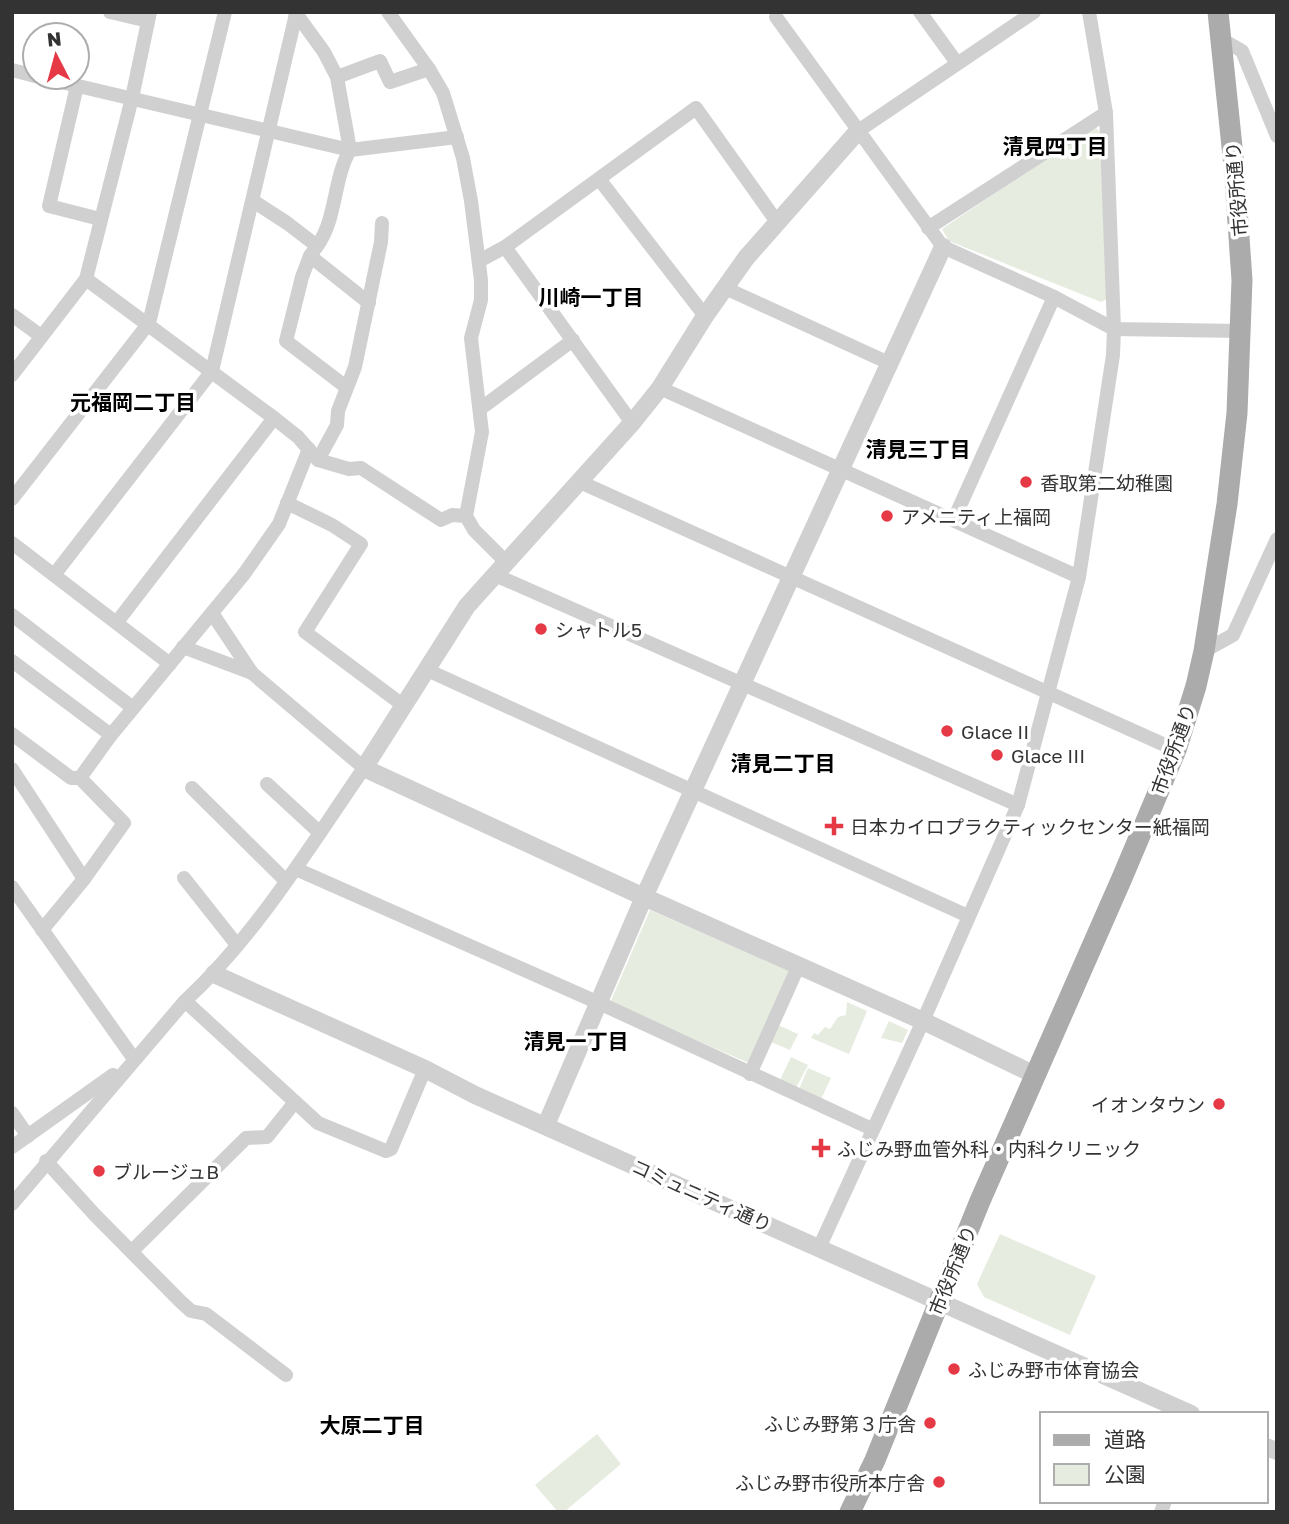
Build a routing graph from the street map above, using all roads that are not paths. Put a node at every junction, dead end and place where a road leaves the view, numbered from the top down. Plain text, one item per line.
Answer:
1 (110, 12) edge
2 (225, 12) edge
3 (388, 12) edge
4 (920, 12) edge
5 (1034, 12) edge
6 (1089, 12) edge
7 (1217, 12) edge
8 (296, 13) edge
9 (149, 17) edge
10 (776, 17) dead end
11 (1221, 39) junction
12 (957, 63) junction
13 (429, 69) junction
14 (337, 77) junction
15 (91, 89) edge
16 (76, 91) edge
17 (132, 99) junction
18 (1106, 113) junction
19 (200, 114) junction
20 (1275, 128) edge
21 (270, 131) junction
22 (858, 131) junction
23 (457, 137) junction
24 (351, 150) junction
25 (599, 179) junction
26 (253, 201) junction
27 (100, 219) junction
28 (777, 222) junction
29 (382, 223) dead end
30 (928, 228) junction
31 (505, 247) junction
32 (943, 247) junction
33 (314, 251) junction
34 (479, 261) junction
35 (86, 279) junction
36 (725, 288) junction
37 (1054, 297) junction
38 (369, 303) junction
39 (12, 314) edge
40 (705, 317) junction
41 (149, 323) junction
42 (1114, 329) junction
43 (1240, 331) junction
44 (41, 336) junction
45 (573, 340) junction
46 (889, 363) junction
47 (212, 371) junction
48 (12, 375) edge
49 (346, 387) junction
50 (660, 388) junction
51 (480, 409) junction
52 (274, 418) junction
53 (632, 423) junction
54 (314, 455) junction
55 (842, 470) junction
56 (580, 482) junction
57 (12, 499) edge
58 (287, 503) junction
59 (466, 516) junction
60 (954, 519) junction
61 (1277, 539) edge
62 (12, 543) edge
63 (500, 569) junction
64 (54, 575) junction
65 (1079, 577) junction
66 (792, 579) junction
67 (212, 613) junction
68 (12, 615) edge
69 (117, 622) junction
70 (183, 646) junction
71 (1204, 651) junction
72 (12, 661) edge
73 (170, 664) junction
74 (427, 670) junction
75 (252, 673) junction
76 (744, 683) junction
77 (1049, 693) junction
78 (404, 706) junction
79 (133, 708) junction
80 (111, 735) junction
81 (15, 741) edge
82 (1175, 750) junction
83 (364, 768) junction
84 (12, 769) edge
85 (80, 778) junction
86 (267, 784) dead end
87 (192, 788) dead end
88 (694, 791) junction
89 (1018, 804) junction
90 (320, 832) junction
91 (296, 869) junction
92 (184, 878) dead end
93 (84, 879) junction
94 (286, 881) junction
95 (12, 887) edge
96 (644, 897) junction
97 (17, 907) edge
98 (968, 916) junction
99 (43, 930) junction
100 (237, 945) junction
101 (798, 967) junction
102 (214, 974) junction
103 (185, 1001) junction
104 (599, 1003) junction
105 (923, 1021) junction
106 (134, 1059) junction
107 (425, 1069) junction
108 (750, 1074) junction
109 (1035, 1075) junction
110 (295, 1102) junction
111 (12, 1113) edge
112 (546, 1125) junction
113 (872, 1129) junction
114 (28, 1136) junction
115 (12, 1147) edge
116 (46, 1161) junction
117 (12, 1204) edge
118 (819, 1248) junction
119 (132, 1251) junction
120 (939, 1301) junction
121 (286, 1375) dead end
122 (1187, 1412) edge
123 (850, 1512) edge

1 - 9 street
2 - 19 street
3 - 13 street
4 - 12 street
5 - 12 street
6 - 18 street
7 - 11 main road, 市役所通り
8 - 14 street
8 - 21 street
9 - 17 street
10 - 22 street
11 - 20 street
11 - 43 main road, 市役所通り
12 - 22 street
13 - 14 street
13 - 23 street
14 - 24 street
15 - 17 street
16 - 27 street
17 - 19 street
17 - 27 street
18 - 30 street
18 - 42 street
19 - 21 street
19 - 41 street
21 - 24 street
21 - 26 street
22 - 28 street
22 - 30 street
23 - 24 street
23 - 34 street
24 - 33 street
25 - 28 street
25 - 31 street
25 - 40 street
26 - 33 street
26 - 47 street
27 - 35 street
28 - 36 street
29 - 38 street
30 - 32 street
31 - 34 street
31 - 45 street
32 - 37 street
32 - 46 street
33 - 38 street
33 - 49 street
34 - 51 street
35 - 41 street
35 - 44 street
36 - 40 street
36 - 46 street
37 - 42 street
37 - 60 street
38 - 49 street
39 - 44 street
40 - 50 street
41 - 47 street
41 - 57 street
42 - 43 street
42 - 65 street
43 - 71 main road, 市役所通り
44 - 48 street
45 - 51 street
45 - 53 street
46 - 55 street
47 - 52 street
47 - 64 street
49 - 54 street
50 - 53 street
50 - 55 street
51 - 59 street
52 - 54 street
52 - 69 street
53 - 56 street
54 - 58 street
54 - 59 street
55 - 60 street
55 - 66 street
56 - 63 street
56 - 66 street
58 - 67 street
58 - 78 street
59 - 63 street
60 - 65 street
61 - 71 street
62 - 64 street
63 - 74 street
63 - 76 street
64 - 69 street
65 - 77 street
66 - 76 street
66 - 77 street
67 - 70 street
67 - 75 street
68 - 79 street
69 - 73 street
70 - 73 street
70 - 75 street
71 - 82 main road, 市役所通り
72 - 80 street
73 - 79 street
74 - 78 street
74 - 88 street
75 - 83 street
76 - 88 street
76 - 89 street
77 - 82 street
77 - 89 street
78 - 83 street
79 - 80 street
80 - 85 street
81 - 85 street
82 - 109 main road, 市役所通り
83 - 90 street
83 - 96 street
84 - 93 street
85 - 93 street
86 - 90 street
87 - 94 street
88 - 96 street
88 - 98 street
89 - 98 street
90 - 91 street
91 - 94 street
91 - 104 street
92 - 100 street
93 - 99 street
94 - 100 street
95 - 97 street
96 - 101 street
96 - 104 street
97 - 99 street
98 - 105 street
99 - 106 street
100 - 102 street
101 - 105 street
101 - 108 street
102 - 103 street
102 - 107 street, コミュニティ通り
103 - 106 street
103 - 110 street
104 - 108 street
104 - 112 street
105 - 109 street
105 - 113 street
106 - 114 street
106 - 116 street
107 - 110 street
107 - 112 street, コミュニティ通り
108 - 113 street
109 - 120 main road, 市役所通り
110 - 119 street
111 - 114 street
112 - 118 street, コミュニティ通り
113 - 118 street
114 - 115 street
116 - 117 street
116 - 119 street
118 - 120 street, コミュニティ通り
119 - 121 street
120 - 122 street, コミュニティ通り
120 - 123 main road, 市役所通り

